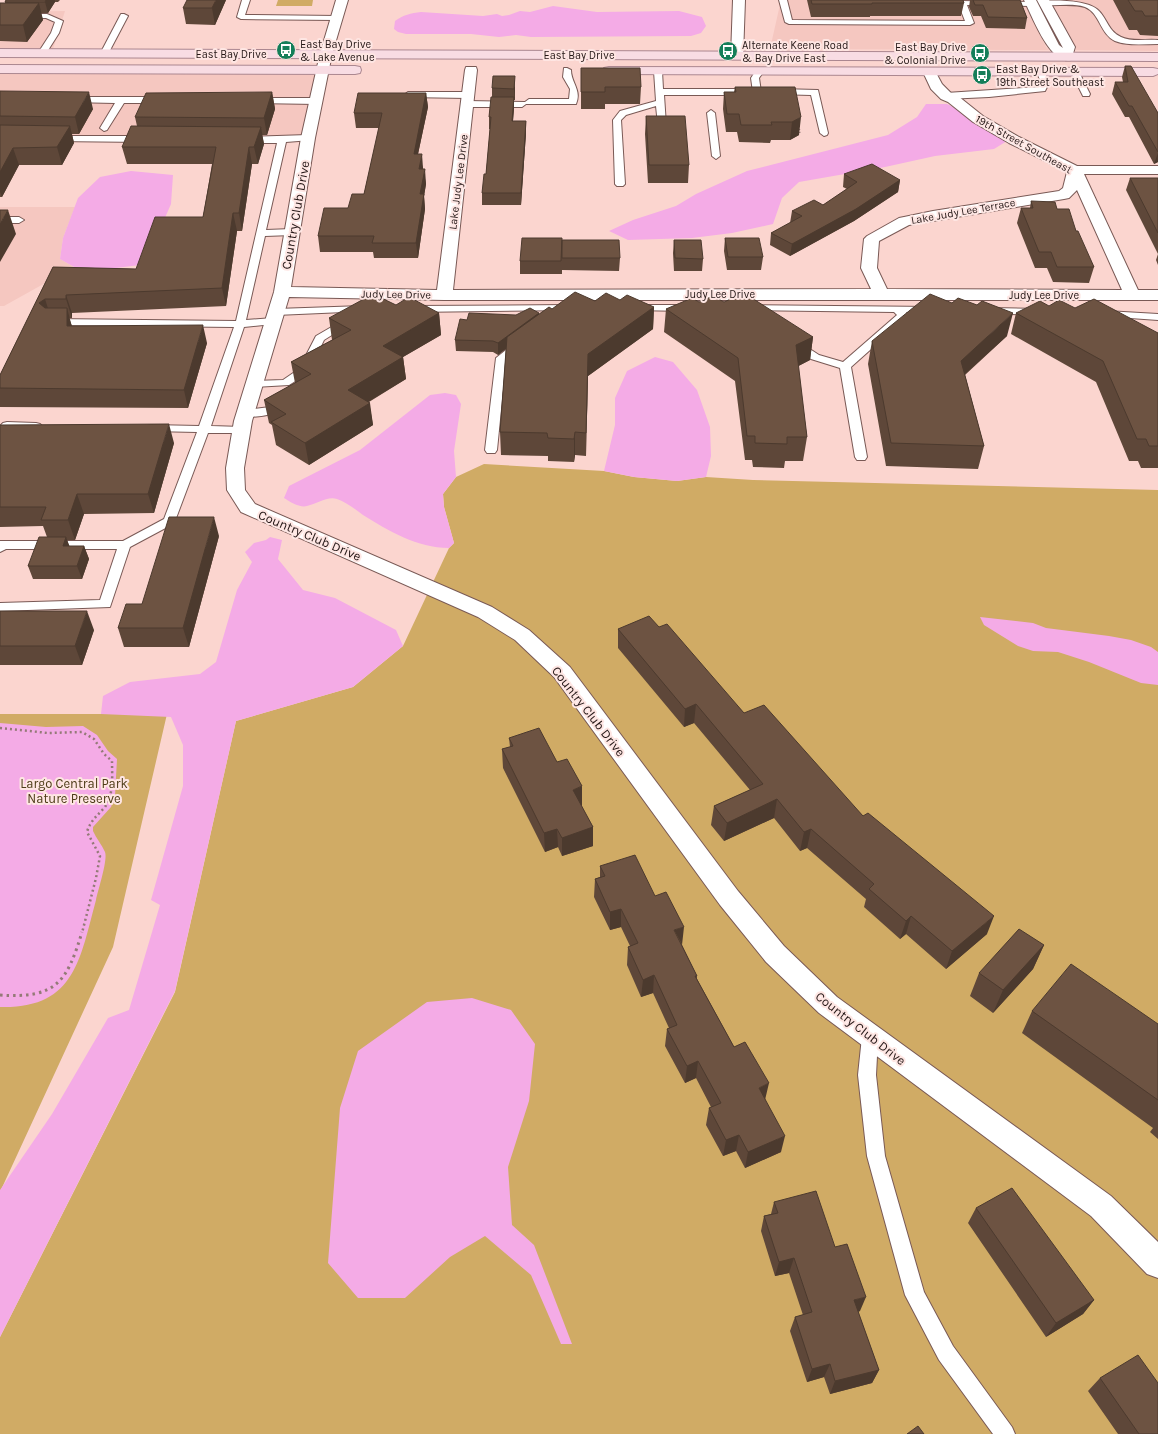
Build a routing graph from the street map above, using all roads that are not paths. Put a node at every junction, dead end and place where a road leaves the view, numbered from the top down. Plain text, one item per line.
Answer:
1 (246, 0) edge
2 (342, 0) edge
3 (739, 0) edge
4 (783, 0) edge
5 (994, 2) edge
6 (1038, 2) edge
7 (0, 16) edge
8 (124, 16) dead end
9 (337, 18) junction
10 (1158, 42) edge
11 (0, 53) edge
12 (42, 53) junction
13 (104, 54) junction
14 (120, 54) junction
15 (737, 56) junction
16 (947, 56) junction
17 (1067, 57) junction
18 (1158, 57) edge
19 (325, 62) junction
20 (1158, 66) edge
21 (0, 67) edge
22 (523, 68) dead end
23 (365, 70) dead end
24 (456, 70) dead end
25 (471, 70) junction
26 (486, 70) dead end
27 (552, 70) dead end
28 (567, 70) junction
29 (582, 70) edge
30 (597, 71) edge
31 (658, 71) junction
32 (760, 71) junction
33 (929, 72) junction
34 (1041, 72) junction
35 (1062, 72) junction
36 (1075, 72) junction
37 (1158, 72) edge
38 (659, 92) junction
39 (708, 92) junction
40 (765, 92) junction
41 (1086, 94) dead end
42 (398, 95) edge
43 (946, 96) junction
44 (60, 100) edge
45 (121, 100) junction
46 (168, 100) edge
47 (467, 100) junction
48 (247, 101) edge
49 (318, 102) junction
50 (660, 102) junction
51 (709, 103) dead end
52 (711, 113) dead end
53 (662, 125) edge
54 (104, 128) dead end
55 (824, 133) dead end
56 (308, 138) junction
57 (47, 139) edge
58 (156, 139) edge
59 (235, 140) edge
60 (282, 140) junction
61 (716, 156) dead end
62 (1075, 170) junction
63 (1158, 170) edge
64 (620, 184) dead end
65 (0, 220) edge
66 (19, 220) dead end
67 (292, 232) junction
68 (261, 233) junction
69 (881, 294) junction
70 (444, 295) junction
71 (1132, 295) junction
72 (1158, 295) edge
73 (277, 308) junction
74 (569, 308) junction
75 (585, 308) edge
76 (624, 308) edge
77 (694, 308) edge
78 (355, 309) junction
79 (370, 309) edge
80 (402, 309) edge
81 (897, 309) junction
82 (936, 310) edge
83 (976, 310) edge
84 (1048, 312) edge
85 (557, 317) edge
86 (1158, 317) edge
87 (760, 320) edge
88 (51, 322) edge
89 (240, 324) junction
90 (1114, 324) edge
91 (532, 335) edge
92 (784, 336) edge
93 (845, 366) junction
94 (286, 383) junction
95 (254, 384) junction
96 (244, 421) junction
97 (7, 425) edge
98 (46, 426) edge
99 (140, 428) edge
100 (204, 429) junction
101 (491, 450) dead end
102 (861, 457) dead end
103 (125, 545) junction
104 (0, 548) edge
105 (0, 607) edge
106 (870, 1037) junction
107 (1158, 1263) edge
108 (1005, 1434) edge

1 - 9 lane
2 - 9 street, Country Club Drive
3 - 15 street
4 - 5 lane
5 - 6 lane
6 - 10 lane
6 - 17 street
7 - 12 lane
8 - 13 lane
9 - 19 street, Country Club Drive
11 - 12 main road, East Bay Drive
12 - 13 main road, East Bay Drive
13 - 14 main road, East Bay Drive
14 - 19 main road, East Bay Drive
14 - 21 main road
15 - 16 main road, East Bay Drive
15 - 19 main road, East Bay Drive
15 - 22 main road
16 - 17 main road, East Bay Drive
16 - 32 main road
17 - 18 main road, East Bay Drive
19 - 21 main road, East Bay Drive
19 - 23 main road, East Bay Drive
19 - 49 street, Country Club Drive
20 - 35 main road
24 - 25 main road
25 - 26 main road
25 - 47 street, Lake Judy Lee Drive
27 - 28 main road, East Bay Drive
28 - 29 main road, East Bay Drive
28 - 47 lane
30 - 31 main road, East Bay Drive
31 - 32 main road, East Bay Drive
31 - 38 lane
32 - 33 main road, East Bay Drive
32 - 40 lane
33 - 34 main road, East Bay Drive
33 - 43 street, 19th Street Southeast
34 - 35 main road, East Bay Drive
34 - 43 lane
35 - 36 main road, East Bay Drive
36 - 37 main road, East Bay Drive
36 - 41 lane
38 - 39 lane
38 - 50 lane
39 - 40 lane
39 - 51 lane
40 - 55 lane
42 - 47 lane
43 - 62 street, 19th Street Southeast
44 - 45 lane
45 - 46 lane
45 - 54 lane
47 - 70 street, Lake Judy Lee Drive
48 - 49 lane
49 - 56 street, Country Club Drive
50 - 53 lane
50 - 64 lane
52 - 61 lane
56 - 60 lane
56 - 67 street, Country Club Drive
57 - 58 lane
59 - 60 lane
60 - 68 lane
62 - 63 street
62 - 69 street, Lake Judy Lee Terrace
62 - 71 street, 19th Street Southeast
65 - 66 lane
67 - 68 lane
67 - 73 street, Country Club Drive
68 - 89 lane
69 - 70 street, Judy Lee Drive
69 - 71 street, Judy Lee Drive
70 - 73 street, Judy Lee Drive
71 - 72 street, Judy Lee Drive
73 - 78 lane
73 - 89 lane
73 - 95 street, Country Club Drive
74 - 75 lane
74 - 80 lane
74 - 85 lane
76 - 77 lane
78 - 79 lane
78 - 94 lane
81 - 82 lane
81 - 87 lane
81 - 93 lane
83 - 84 lane
86 - 90 lane
88 - 89 lane
89 - 100 lane
91 - 101 lane
92 - 93 lane
93 - 102 lane
94 - 95 lane
94 - 96 lane
95 - 96 street, Country Club Drive
96 - 100 lane
96 - 106 street, Country Club Drive
97 - 98 lane
99 - 100 lane
100 - 103 lane
103 - 104 lane
103 - 105 lane
106 - 107 street, Country Club Drive
106 - 108 lane

